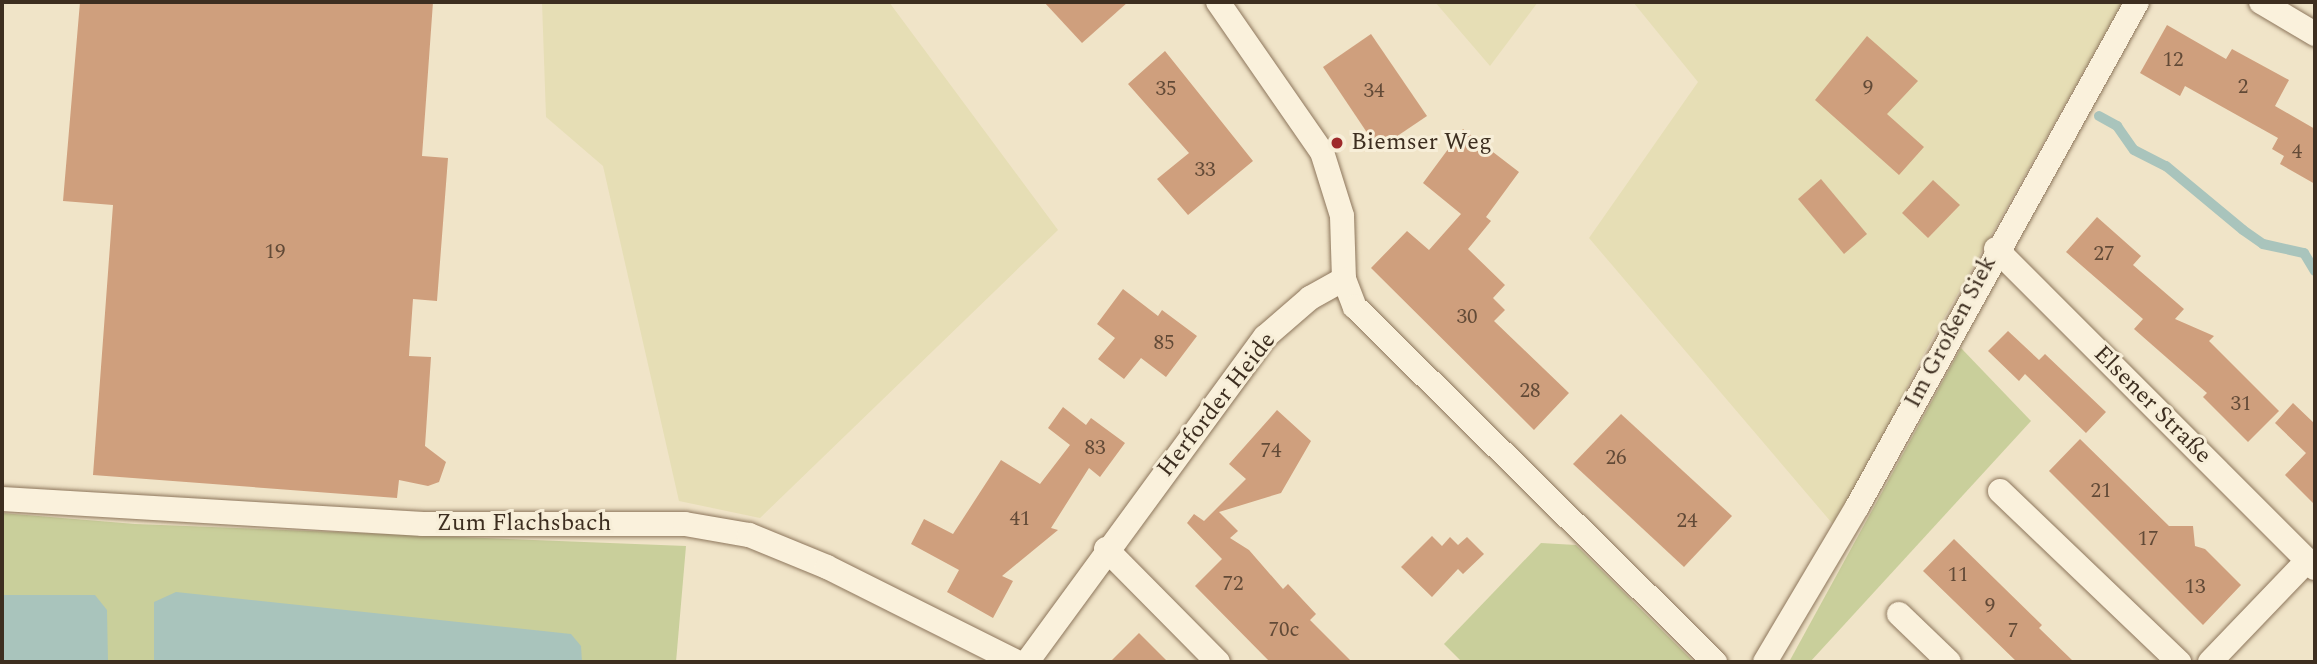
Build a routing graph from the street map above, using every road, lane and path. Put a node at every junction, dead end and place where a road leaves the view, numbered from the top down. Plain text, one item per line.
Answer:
1 (1218, 2) edge
2 (2137, 2) edge
3 (2261, 2) edge
4 (2315, 34) edge
5 (1996, 249) junction
6 (1344, 279) junction
7 (2000, 491) dead end
8 (2, 499) edge
9 (1106, 549) junction
10 (2311, 565) edge
11 (1899, 614) dead end
12 (1017, 662) edge
13 (1027, 662) edge
14 (1218, 662) edge
15 (1715, 662) edge
16 (1765, 662) edge
17 (1949, 662) edge
18 (2179, 662) edge
19 (2210, 662) edge

1 - 6 street
2 - 5 street, Im Großen Siek
3 - 4 street
5 - 10 street, Elsener Straße
5 - 16 street, Im Großen Siek
6 - 9 street, Herforder Heide
6 - 15 street
7 - 18 street
8 - 12 street, Zum Flachsbach
9 - 13 street, Herforder Heide
9 - 14 street
10 - 19 street, Elsener Straße
11 - 17 street

